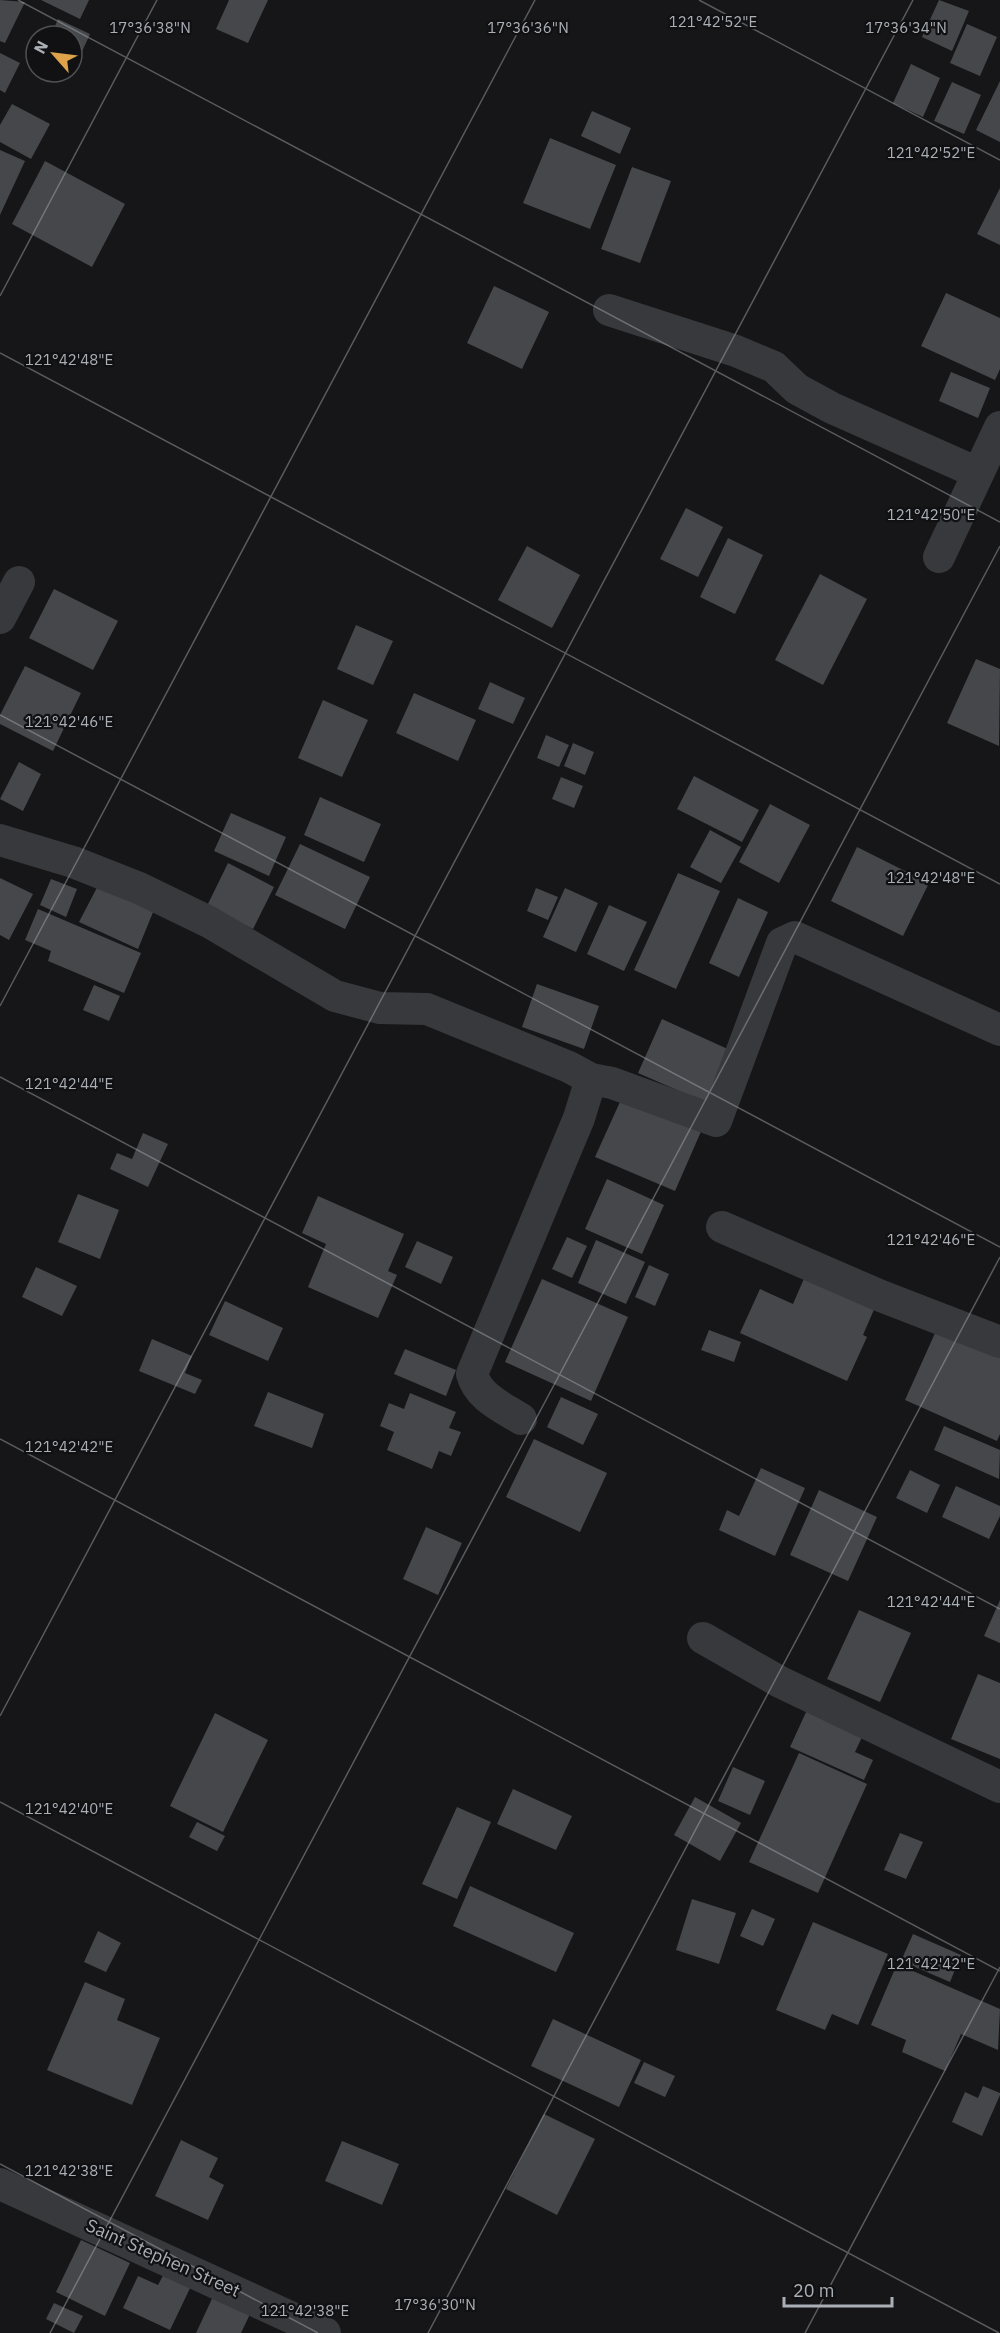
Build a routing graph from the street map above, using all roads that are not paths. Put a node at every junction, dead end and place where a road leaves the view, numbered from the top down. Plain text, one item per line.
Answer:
1 (609, 310) dead end
2 (1000, 427) edge
3 (978, 473) junction
4 (939, 557) dead end
5 (19, 582) dead end
6 (0, 618) edge
7 (0, 840) edge
8 (1000, 1030) edge
9 (591, 1079) junction
10 (722, 1227) dead end
11 (1000, 1342) edge
12 (521, 1419) dead end
13 (703, 1638) dead end
14 (1000, 1787) edge
15 (0, 2184) edge
16 (325, 2333) edge

1 - 3 street
2 - 3 street
3 - 4 street
5 - 6 street
7 - 9 street
8 - 9 street
9 - 12 street
10 - 11 street
13 - 14 street
15 - 16 street, Saint Stephen Street

